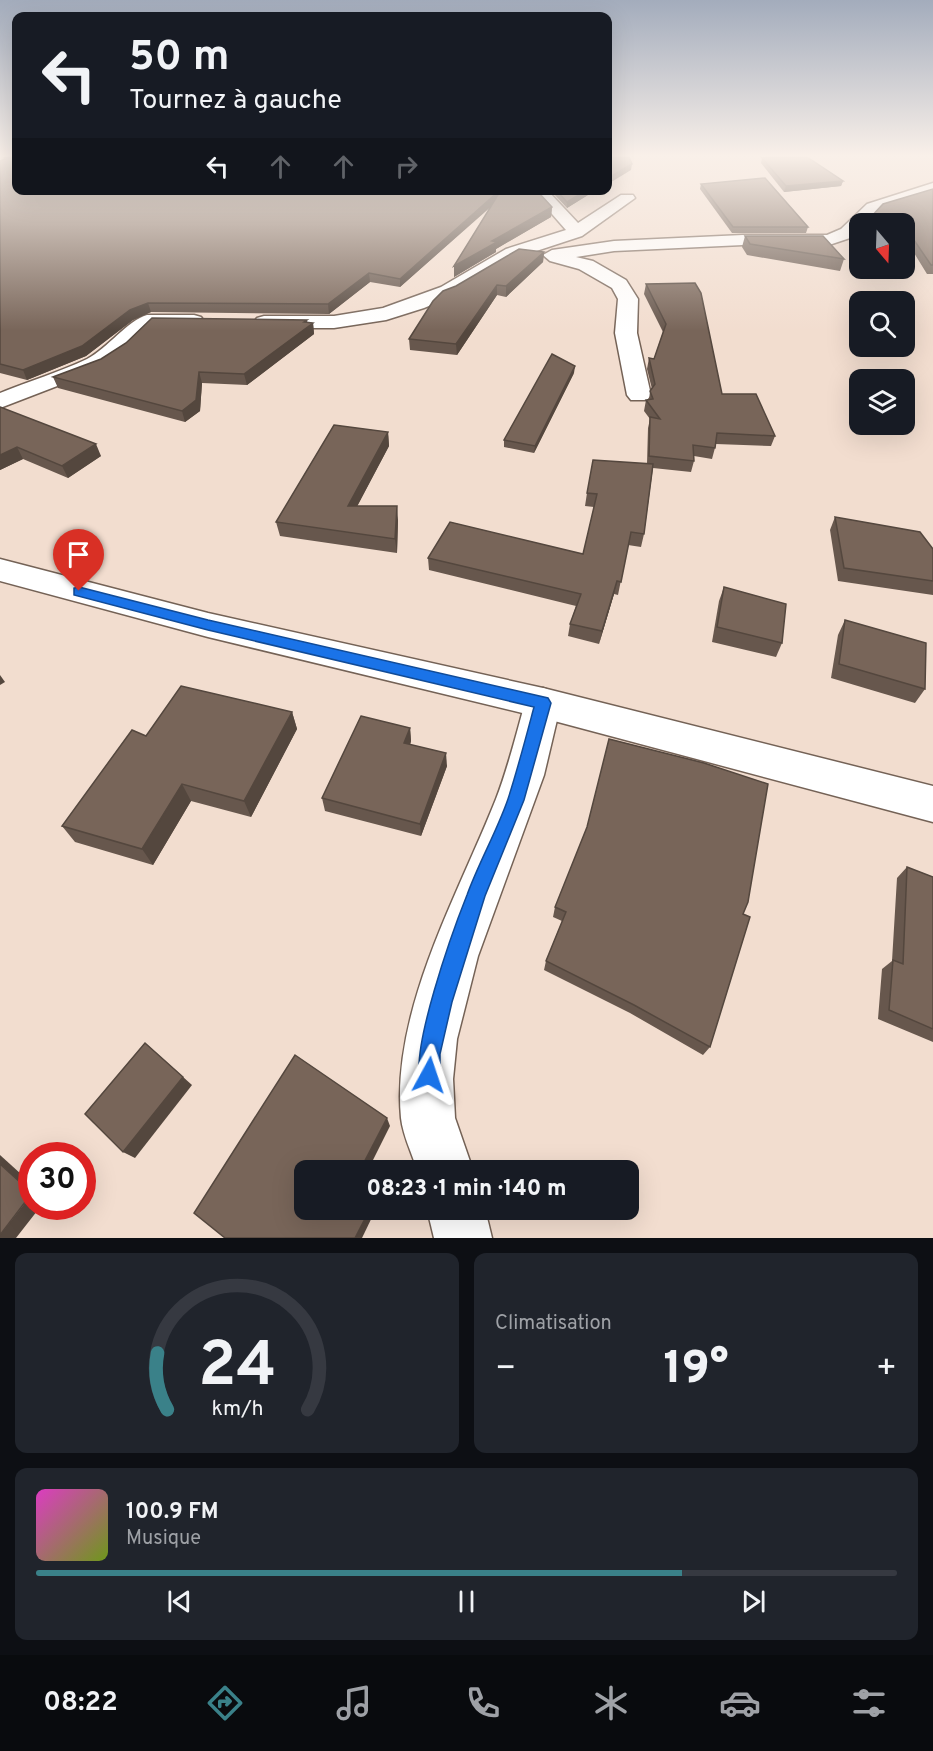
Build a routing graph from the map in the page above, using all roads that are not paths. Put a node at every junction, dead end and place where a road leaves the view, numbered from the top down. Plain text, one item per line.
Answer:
1 (563, 215) edge
2 (602, 215) edge
3 (865, 215) edge
4 (576, 232) junction
5 (512, 253) junction
6 (552, 255) junction
7 (214, 322) edge
8 (246, 322) edge
9 (639, 395) dead end
10 (0, 401) edge
11 (0, 570) edge
12 (543, 703) junction
13 (933, 804) edge
14 (442, 1160) edge
15 (459, 1220) edge
16 (463, 1238) edge

1 - 4 street
2 - 4 street
3 - 6 street
4 - 5 street
5 - 6 street
5 - 8 street
6 - 9 street
7 - 10 street
11 - 12 street
12 - 13 street
12 - 14 street
15 - 16 street

